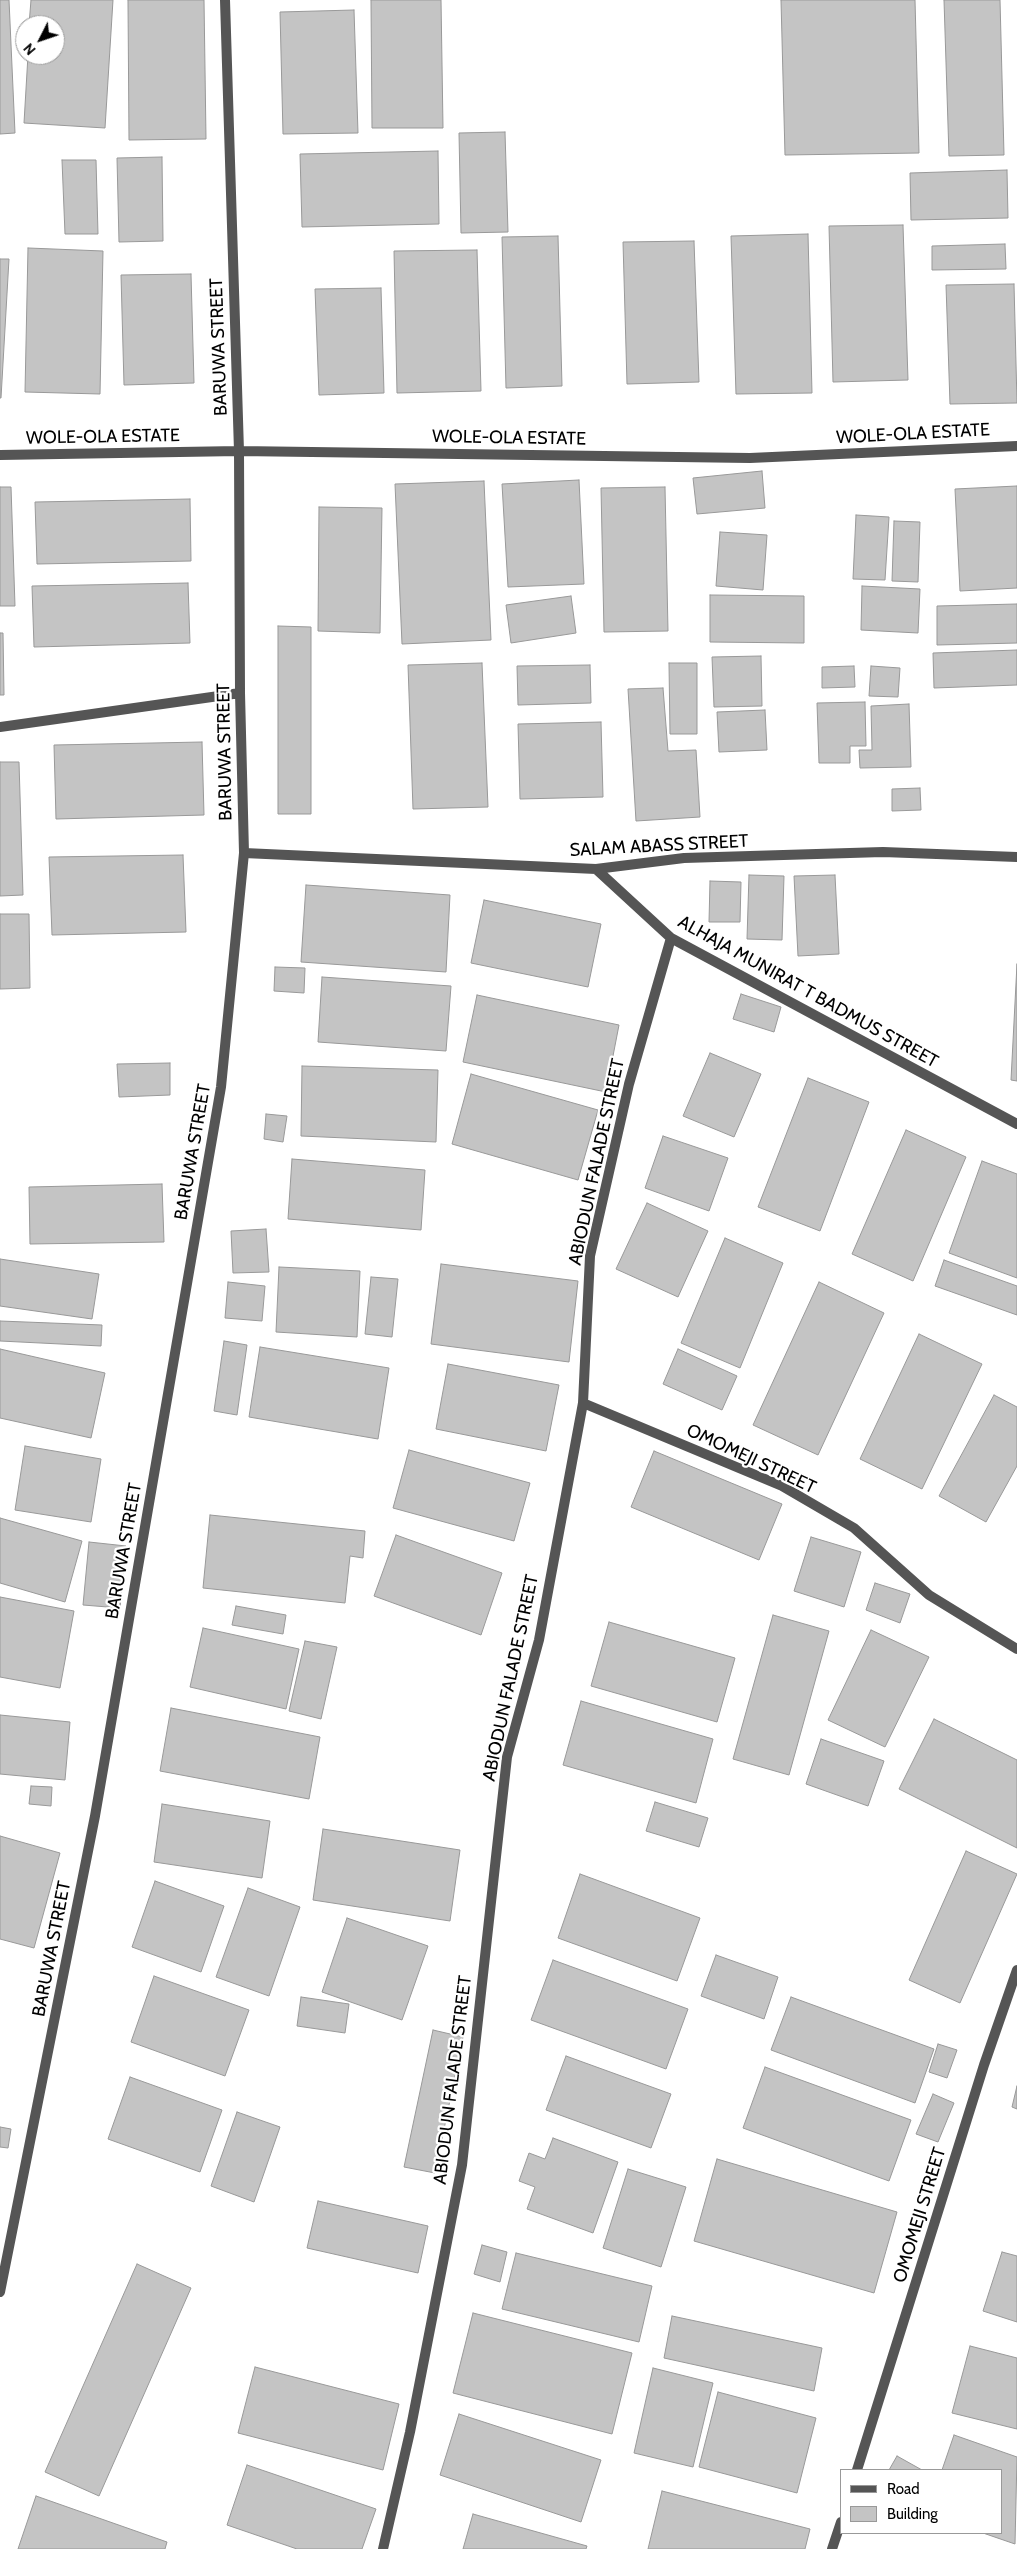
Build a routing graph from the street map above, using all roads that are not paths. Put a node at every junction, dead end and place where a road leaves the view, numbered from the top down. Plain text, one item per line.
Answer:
1 (225, 0) edge
2 (1017, 446) edge
3 (238, 450) junction
4 (0, 455) edge
5 (240, 693) junction
6 (0, 727) edge
7 (244, 853) junction
8 (1017, 857) edge
9 (596, 869) junction
10 (671, 938) junction
11 (1017, 1124) edge
12 (583, 1403) junction
13 (1017, 1649) edge
14 (1017, 1970) edge
15 (0, 2292) edge
16 (857, 2469) edge
17 (840, 2525) edge
18 (382, 2549) edge
19 (832, 2549) edge

1 - 3 street, BARUWA STREET
2 - 3 street, WOLE-OLA ESTATE
3 - 4 street, WOLE-OLA ESTATE
3 - 5 street, BARUWA STREET
5 - 6 street
5 - 7 street, BARUWA STREET
7 - 9 street, SALAM ABASS STREET
7 - 15 street, BARUWA STREET
8 - 9 street, SALAM ABASS STREET
9 - 10 street, ALHAJA MUNIRAT T BADMUS STREET
10 - 11 street, ALHAJA MUNIRAT T BADMUS STREET
10 - 12 street, ABIODUN FALADE STREET
12 - 13 street, OMOMEJI STREET
12 - 18 street, ABIODUN FALADE STREET
14 - 16 street, OMOMEJI STREET
17 - 19 street

